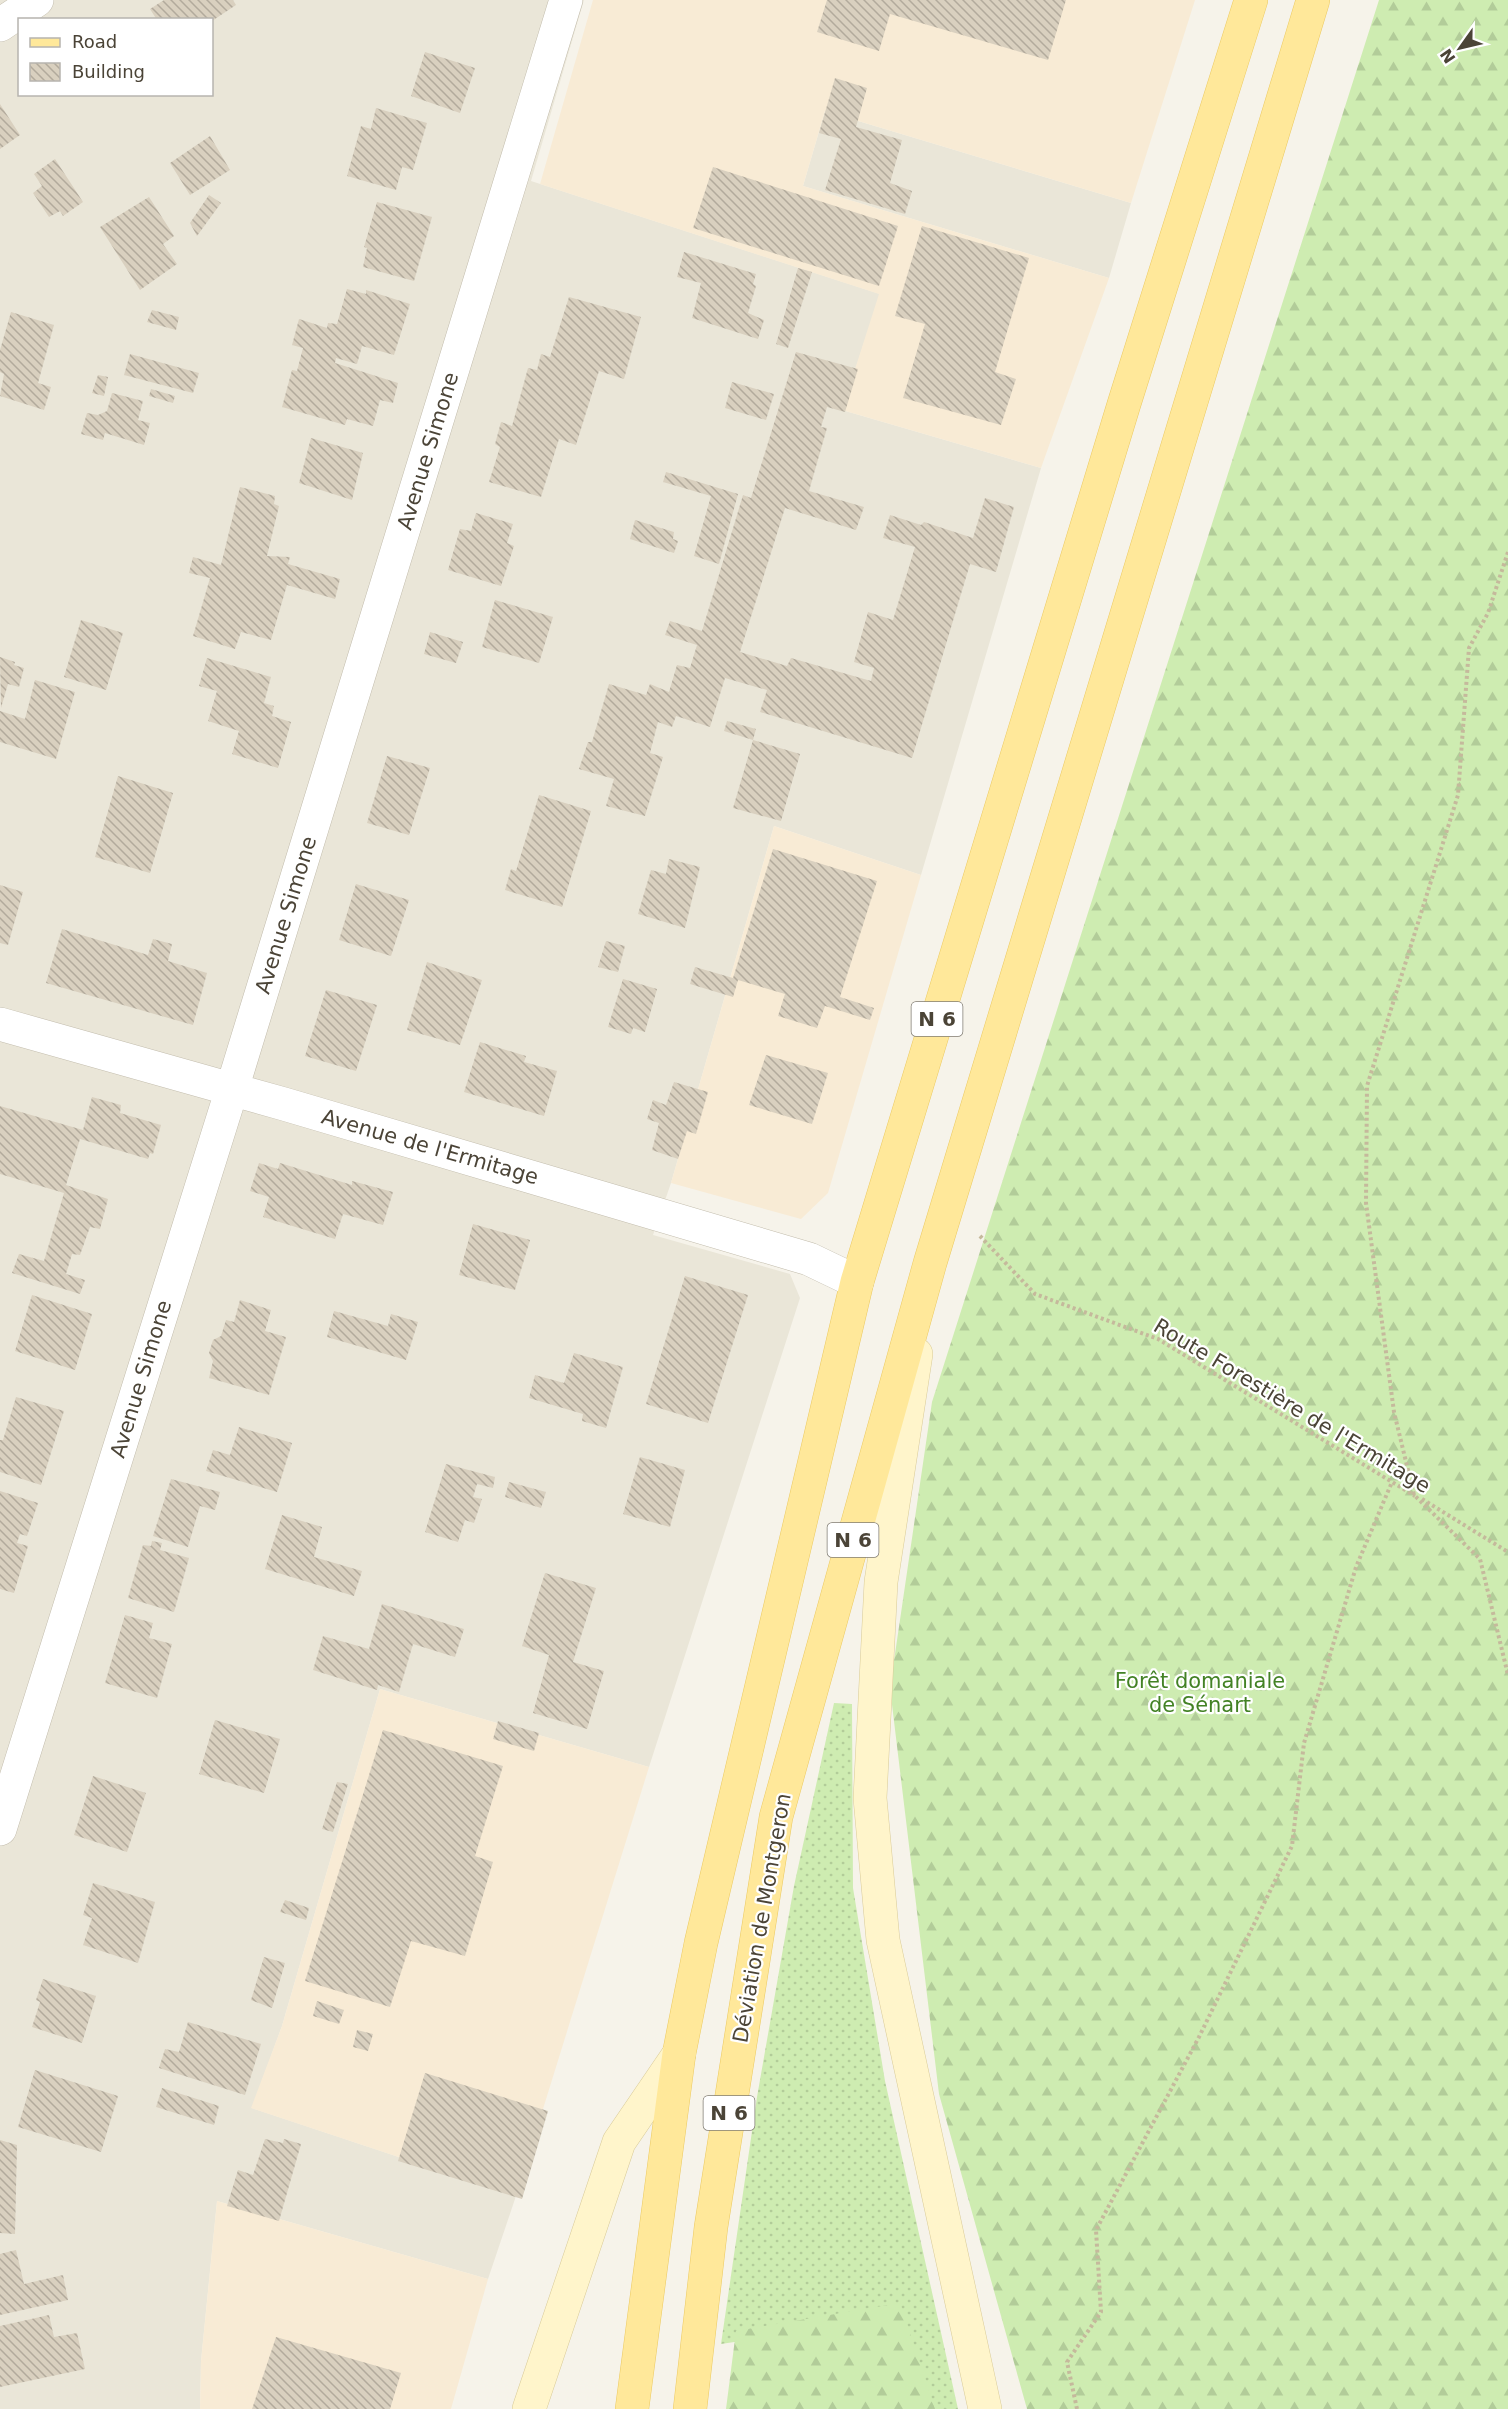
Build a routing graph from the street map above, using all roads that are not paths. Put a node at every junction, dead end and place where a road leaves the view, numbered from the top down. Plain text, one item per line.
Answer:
1 (37, 0) edge
2 (566, 0) edge
3 (1251, 0) edge
4 (1313, 0) edge
5 (0, 25) edge
6 (0, 1024) edge
7 (232, 1089) junction
8 (930, 1263) junction
9 (857, 1282) junction
10 (0, 1829) edge
11 (679, 2054) junction
12 (529, 2409) edge
13 (632, 2409) edge
14 (690, 2409) edge
15 (985, 2409) edge

1 - 5 street
2 - 7 street, Avenue Simone
3 - 9 main road, N 6
4 - 8 main road, N 6
6 - 7 street, Avenue de l'Ermitage
7 - 9 street, Avenue de l'Ermitage
7 - 10 street, Avenue Simone
8 - 14 main road, Déviation de Montgeron / N 6
8 - 15 main road
9 - 11 main road, N 6
11 - 12 main road
11 - 13 main road, N 6

